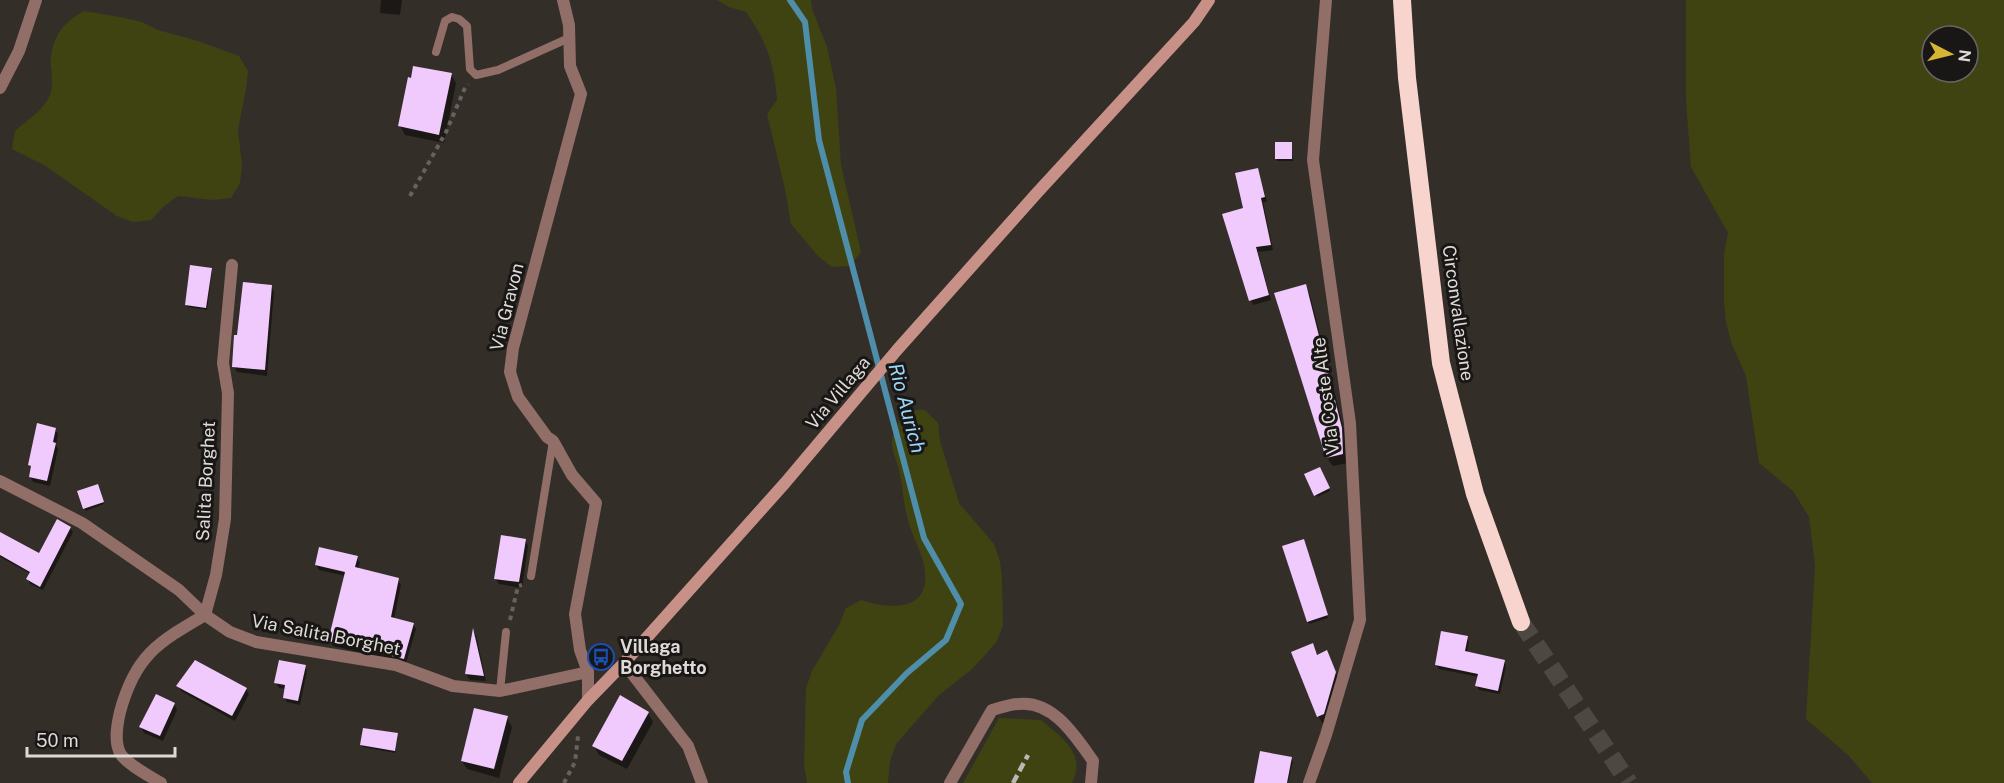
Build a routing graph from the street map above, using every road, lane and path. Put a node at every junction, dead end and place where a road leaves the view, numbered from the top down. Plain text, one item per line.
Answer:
1 (36, 0) edge
2 (563, 0) edge
3 (1209, 0) edge
4 (1326, 0) edge
5 (1402, 0) edge
6 (569, 38) junction
7 (436, 52) dead end
8 (476, 75) junction
9 (0, 88) edge
10 (410, 196) dead end
11 (232, 265) dead end
12 (553, 441) junction
13 (0, 481) edge
14 (531, 576) joint
15 (205, 615) junction
16 (1521, 622) tunnel mouth
17 (506, 632) joint
18 (624, 663) junction
19 (588, 672) junction
20 (500, 691) junction
21 (584, 704) junction
22 (161, 783) edge
23 (519, 783) edge
24 (564, 783) edge
25 (702, 783) edge
26 (950, 783) edge
27 (1091, 783) edge
28 (1310, 783) edge

1 - 9 street
2 - 6 street, Via Gravon
3 - 18 street, Via Villaga
4 - 28 street, Via Coste Alte
5 - 16 highway, Circonvallazione
6 - 8 lane
6 - 12 street, Via Gravon
7 - 8 lane
8 - 10 path
11 - 15 street, Salita Borghet
12 - 14 lane
12 - 19 street, Via Gravon
13 - 15 street, Via Salita Borghet
14 - 17 path
15 - 20 street, Via Salita Borghet
15 - 22 street
17 - 20 lane
18 - 21 street, Via Villaga
18 - 25 street
19 - 20 street, Via Salita Borghet
19 - 21 street
21 - 23 street, Via Villaga
21 - 24 path
26 - 27 street

